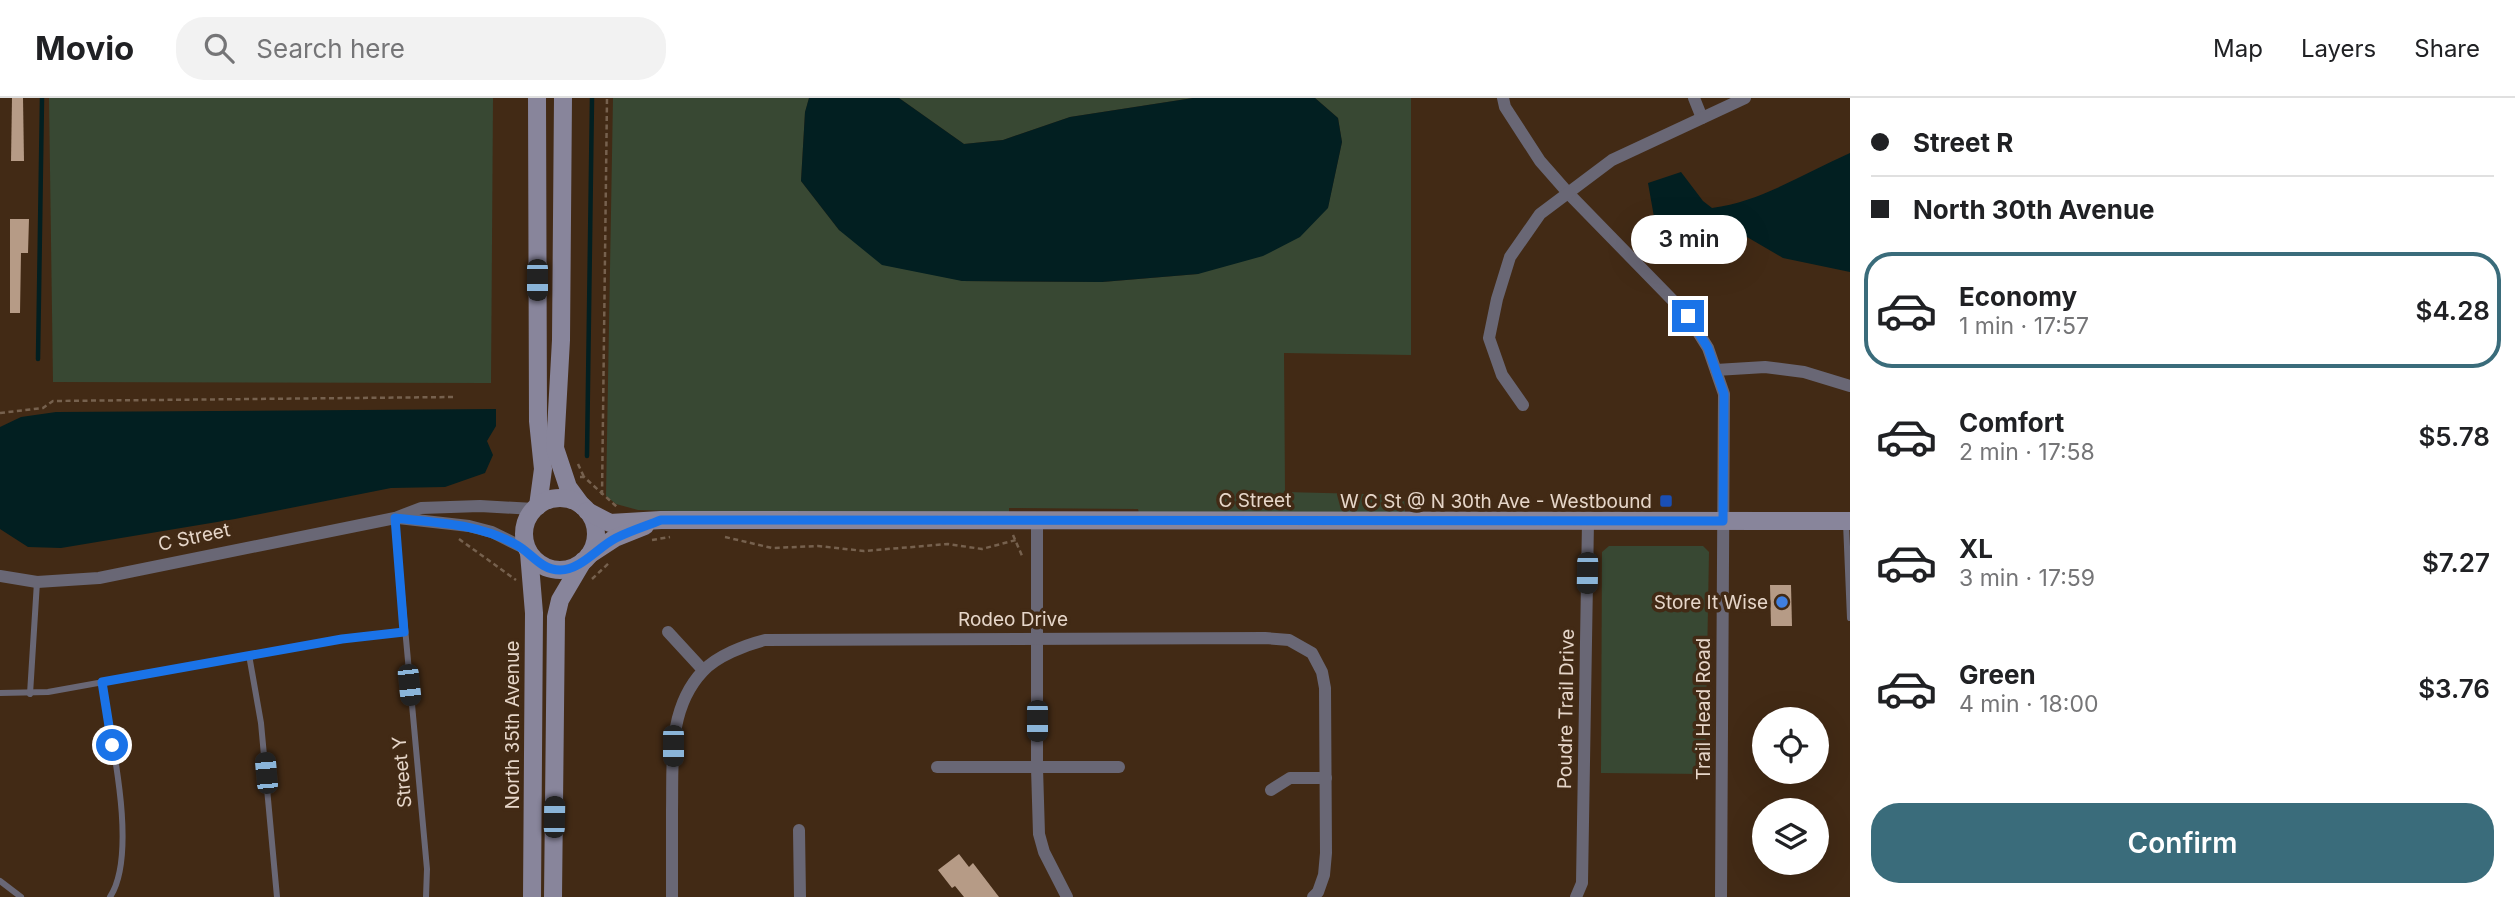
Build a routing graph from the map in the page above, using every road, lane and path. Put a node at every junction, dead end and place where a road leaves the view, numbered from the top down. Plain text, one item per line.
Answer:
1 (537, 98) edge
2 (563, 98) edge
3 (607, 98) edge
4 (1503, 98) edge
5 (1694, 98) edge
6 (1745, 98) edge
7 (1702, 118) junction
8 (1569, 194) junction
9 (1716, 370) junction
10 (1850, 386) edge
11 (453, 397) dead end
12 (1523, 405) dead end
13 (0, 412) edge
14 (580, 477) dead end
15 (602, 495) junction
16 (536, 507) junction
17 (585, 508) junction
18 (625, 512) dead end
19 (395, 518) junction
20 (661, 520) junction
21 (1037, 521) junction
22 (1588, 521) junction
23 (1723, 521) junction
24 (1848, 522) edge
25 (452, 533) dead end
26 (679, 537) dead end
27 (714, 537) dead end
28 (1016, 540) dead end
29 (643, 542) dead end
30 (484, 546) dead end
31 (528, 552) junction
32 (479, 553) junction
33 (586, 559) junction
34 (611, 561) dead end
35 (0, 576) edge
36 (592, 579) dead end
37 (37, 582) junction
38 (517, 587) dead end
39 (1850, 618) edge
40 (404, 632) junction
41 (668, 632) dead end
42 (1037, 638) junction
43 (249, 655) junction
44 (703, 670) junction
45 (102, 682) junction
46 (0, 692) edge
47 (30, 694) junction
48 (937, 766) dead end
49 (1119, 766) dead end
50 (1037, 768) junction
51 (1326, 778) junction
52 (1271, 790) dead end
53 (799, 830) dead end
54 (0, 881) edge
55 (21, 897) edge
56 (110, 897) edge
57 (276, 897) edge
58 (426, 897) edge
59 (532, 897) edge
60 (553, 897) edge
61 (672, 897) edge
62 (800, 897) edge
63 (1067, 897) edge
64 (1313, 897) edge
65 (1576, 897) edge
66 (1721, 897) edge

1 - 16 street
2 - 17 street
3 - 15 path
4 - 8 street, Trail Head Road
5 - 7 street
6 - 7 street
7 - 8 street
8 - 9 street, Trail Head Road
8 - 12 street
9 - 10 street
9 - 23 street, Trail Head Road
11 - 13 path
14 - 15 path
15 - 18 path
16 - 17 street
16 - 19 street, C Street
16 - 31 street
17 - 20 street, C Street
17 - 33 street
19 - 31 street, C Street
19 - 37 street, C Street
19 - 40 lane, Street Y
20 - 21 street, C Street
20 - 33 street, C Street
21 - 22 street, C Street
21 - 42 street
22 - 23 street, C Street
22 - 65 street, Poudre Trail Drive
23 - 24 street, C Street
23 - 66 street, Trail Head Road
24 - 39 lane
25 - 32 path
26 - 29 path
27 - 28 path
30 - 32 path
31 - 33 street
31 - 59 street, North 35th Avenue
32 - 38 path
33 - 60 street
34 - 36 path
35 - 37 street, C Street
37 - 47 lane
40 - 43 lane
40 - 58 lane, Street Y
41 - 44 street
42 - 44 street, Rodeo Drive
42 - 50 street
42 - 51 street, Rodeo Drive
43 - 45 lane
43 - 57 lane
44 - 61 street, Rodeo Drive
45 - 47 lane
45 - 56 lane
46 - 47 lane
48 - 50 street
49 - 50 street
50 - 63 street
51 - 52 street
51 - 64 street, Rodeo Drive
53 - 62 street
54 - 55 lane

